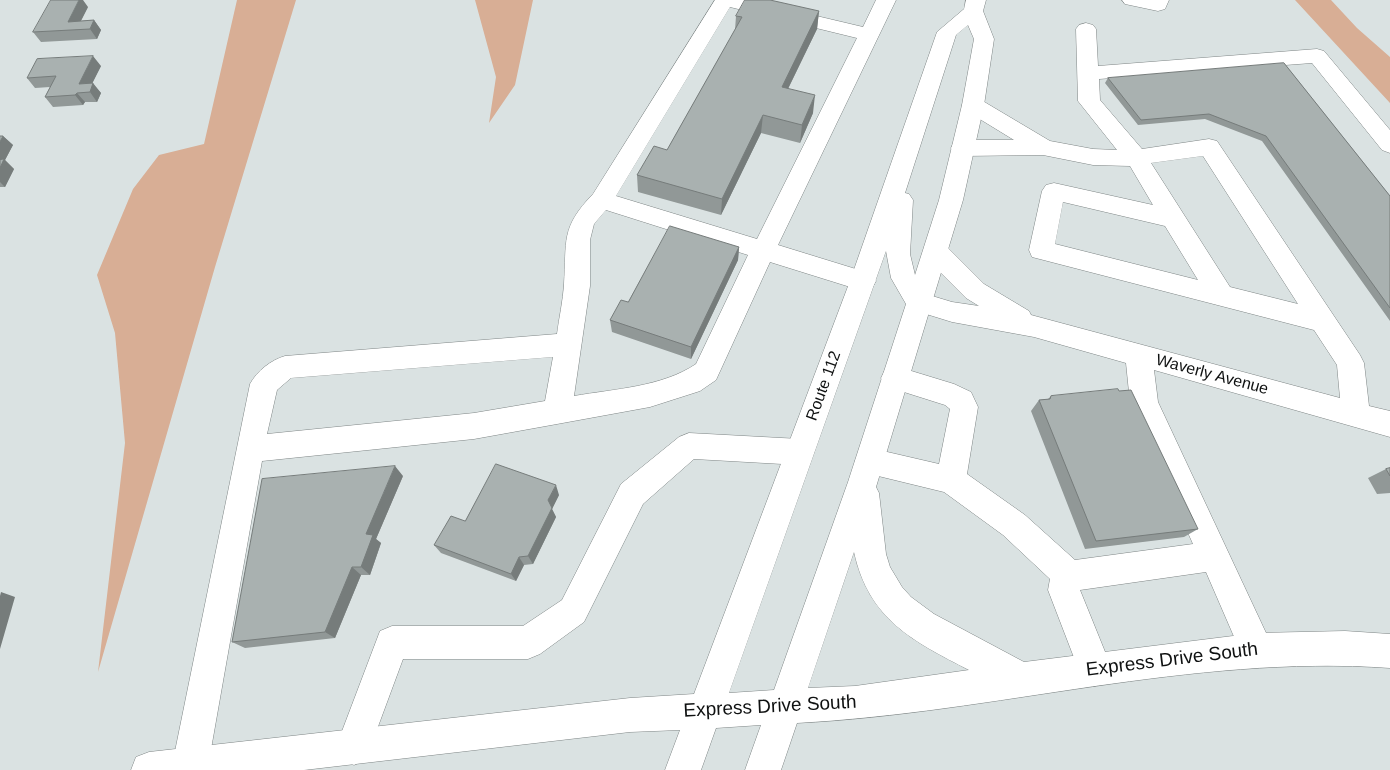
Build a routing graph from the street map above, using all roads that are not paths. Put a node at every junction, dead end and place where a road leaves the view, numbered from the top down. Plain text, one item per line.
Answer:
1 (725, 0) edge
2 (886, 0) edge
3 (1132, 0) edge
4 (1159, 0) edge
5 (972, 3) edge
6 (1086, 29) dead end
7 (869, 34) junction
8 (1088, 73) junction
9 (973, 105) junction
10 (1390, 145) edge
11 (1043, 147) junction
12 (962, 148) junction
13 (1136, 157) junction
14 (903, 166) junction
15 (601, 200) junction
16 (1173, 219) junction
17 (763, 249) junction
18 (936, 252) junction
19 (863, 281) junction
20 (1221, 295) junction
21 (919, 302) junction
22 (1322, 321) junction
23 (1034, 326) junction
24 (568, 344) junction
25 (1139, 355) junction
26 (895, 378) junction
27 (557, 412) junction
28 (1356, 414) junction
29 (1390, 424) edge
30 (250, 449) junction
31 (800, 452) junction
32 (867, 472) junction
33 (951, 480) junction
34 (1214, 556) junction
35 (1070, 576) junction
36 (1257, 650) junction
37 (1390, 651) edge
38 (1095, 669) junction
39 (1022, 679) junction
40 (785, 707) junction
41 (704, 711) junction
42 (354, 747) junction
43 (190, 766) junction
44 (150, 770) edge
45 (682, 770) edge
46 (762, 770) edge

1 - 7 main road
1 - 15 main road
2 - 7 main road
3 - 4 main road
5 - 9 main road, Route 112
5 - 14 main road, Route 112
6 - 8 main road
7 - 17 main road
8 - 10 main road
8 - 13 main road
9 - 11 main road
9 - 12 main road, Route 112
11 - 12 main road
11 - 13 main road
12 - 18 main road, Route 112
13 - 16 main road
13 - 22 main road
14 - 19 main road, Route 112
14 - 21 main road
15 - 17 main road
15 - 24 main road
16 - 20 main road
16 - 20 main road
17 - 19 main road
17 - 27 main road
18 - 21 main road, Route 112
18 - 23 main road, Waverly Avenue
19 - 31 main road, Route 112
20 - 22 main road
21 - 23 main road, Waverly Avenue
21 - 26 main road, Route 112
22 - 28 main road
23 - 25 main road, Waverly Avenue
24 - 27 main road
24 - 30 main road
25 - 28 main road, Waverly Avenue
25 - 34 main road
26 - 32 main road, Route 112
26 - 33 main road
27 - 30 main road
28 - 29 main road, Waverly Avenue
30 - 43 main road
31 - 41 main road, Route 112
31 - 42 main road
32 - 33 main road
32 - 39 main road
32 - 40 main road, Route 112
33 - 35 main road
34 - 35 main road
34 - 36 main road
35 - 38 main road
36 - 37 main road, Express Drive South
36 - 38 main road, Express Drive South
38 - 39 main road, Express Drive South
39 - 40 main road, Express Drive South
40 - 41 main road, Express Drive South
40 - 46 main road, Route 112
41 - 42 main road, Express Drive South
41 - 45 main road, Route 112
42 - 43 main road, Express Drive South
43 - 44 main road, Express Drive South

